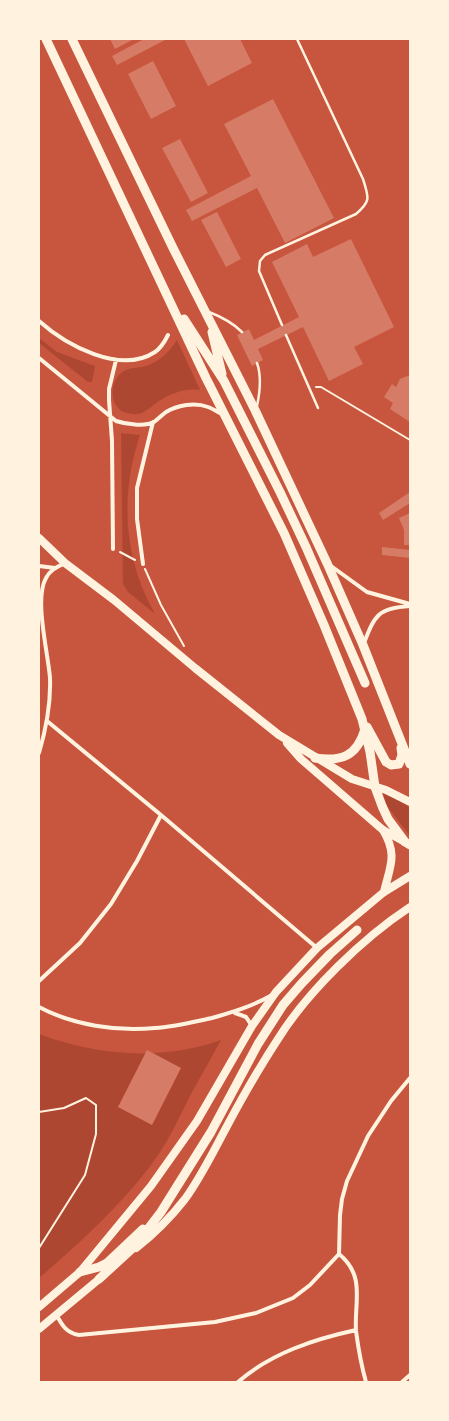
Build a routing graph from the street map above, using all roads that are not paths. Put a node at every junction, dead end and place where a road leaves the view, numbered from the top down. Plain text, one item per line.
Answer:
1 (46, 39) edge
2 (72, 39) edge
3 (296, 39) edge
4 (164, 290) junction
5 (206, 313) junction
6 (39, 321) edge
7 (282, 325) dead end
8 (242, 332) dead end
9 (168, 335) dead end
10 (286, 335) dead end
11 (39, 358) edge
12 (116, 360) junction
13 (257, 363) dead end
14 (224, 381) junction
15 (318, 408) dead end
16 (256, 410) junction
17 (110, 417) junction
18 (226, 417) junction
19 (153, 422) junction
20 (39, 538) edge
21 (113, 549) road end
22 (66, 563) junction
23 (327, 563) junction
24 (143, 564) road end
25 (39, 566) edge
26 (55, 568) junction
27 (410, 605) edge
28 (39, 607) edge
29 (42, 614) junction
30 (363, 645) junction
31 (365, 683) dead end
32 (362, 719) junction
33 (47, 721) junction
34 (365, 729) junction
35 (279, 735) junction
36 (400, 742) junction
37 (39, 753) edge
38 (315, 758) junction
39 (410, 764) edge
40 (375, 787) junction
41 (410, 802) edge
42 (161, 815) junction
43 (383, 830) junction
44 (407, 843) edge
45 (410, 876) edge
46 (384, 892) junction
47 (410, 907) edge
48 (357, 930) dead end
49 (317, 948) junction
50 (39, 981) edge
51 (276, 992) junction
52 (39, 1007) edge
53 (232, 1012) junction
54 (252, 1026) junction
55 (410, 1078) edge
56 (161, 1212) junction
57 (339, 1254) junction
58 (80, 1272) junction
59 (99, 1279) junction
60 (39, 1308) edge
61 (56, 1314) junction
62 (39, 1329) edge
63 (356, 1330) junction
64 (410, 1375) edge
65 (238, 1382) edge
66 (366, 1382) edge
67 (402, 1382) edge

1 - 4 highway
2 - 5 highway
3 - 7 lane
4 - 14 highway
4 - 18 highway
5 - 8 lane
5 - 14 highway
5 - 16 highway
6 - 12 street
9 - 12 street
10 - 15 lane
11 - 17 street
12 - 17 street
13 - 16 lane
14 - 31 highway
16 - 23 highway
17 - 19 street
17 - 21 street
18 - 19 street
18 - 32 highway
19 - 24 street
20 - 22 main road
22 - 26 street
22 - 35 main road
23 - 27 street
23 - 30 highway
25 - 26 street
26 - 29 street
27 - 30 street
28 - 29 street
29 - 33 street
30 - 36 highway
32 - 34 highway
32 - 36 highway
33 - 37 street
33 - 42 street
34 - 38 highway
34 - 40 highway
35 - 38 main road
35 - 43 main road
36 - 39 highway
38 - 40 main road
40 - 41 main road
40 - 44 highway
42 - 49 street
42 - 50 street
43 - 44 main road
43 - 46 main road
45 - 46 main road
46 - 49 main road
47 - 59 main road
48 - 56 highway
49 - 51 main road
51 - 53 street
51 - 54 main road
52 - 53 street
53 - 54 street
54 - 58 main road
55 - 57 street
56 - 58 highway
56 - 59 highway
57 - 61 street
57 - 63 street
58 - 60 main road
59 - 61 main road
61 - 62 main road
63 - 65 street
63 - 66 street
64 - 67 street

